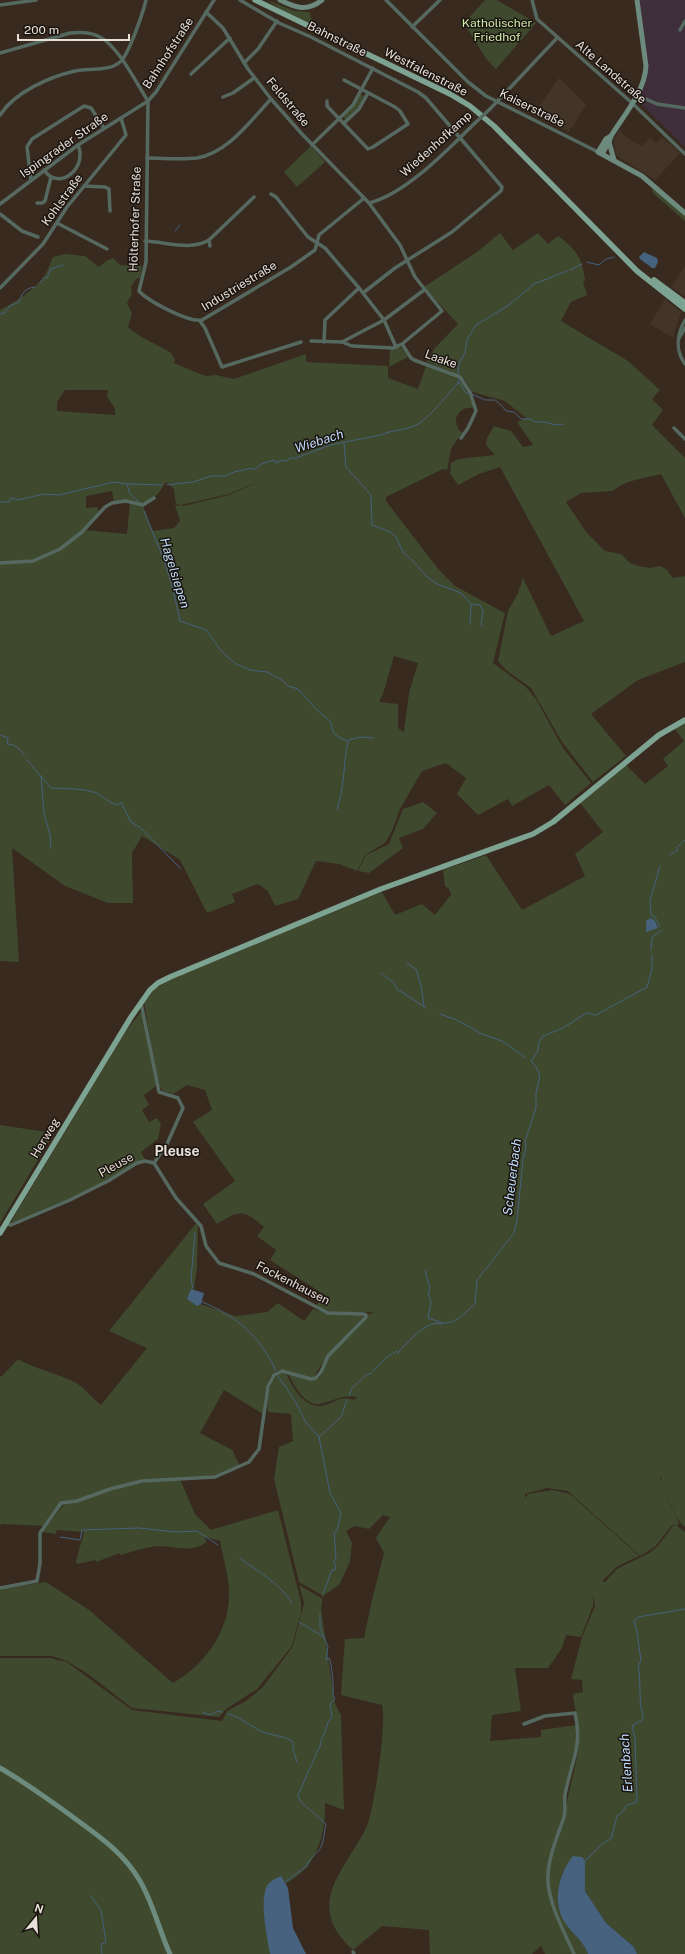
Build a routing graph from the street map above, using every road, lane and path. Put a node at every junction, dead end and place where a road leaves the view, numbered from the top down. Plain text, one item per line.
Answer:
1 (36, 0) edge
2 (146, 0) edge
3 (210, 0) edge
4 (214, 0) edge
5 (240, 0) edge
6 (255, 0) edge
7 (322, 0) edge
8 (386, 0) edge
9 (440, 0) edge
10 (532, 0) edge
11 (637, 0) edge
12 (282, 1) edge
13 (0, 5) edge
14 (207, 10) junction
15 (277, 21) junction
16 (685, 21) edge
17 (412, 27) junction
18 (680, 30) dead end
19 (230, 38) junction
20 (557, 38) junction
21 (0, 53) edge
22 (122, 60) junction
23 (244, 63) junction
24 (373, 68) junction
25 (191, 74) dead end
26 (254, 78) junction
27 (344, 80) dead end
28 (362, 90) junction
29 (368, 93) junction
30 (637, 95) junction
31 (223, 97) dead end
32 (271, 99) junction
33 (148, 101) junction
34 (327, 101) dead end
35 (497, 102) junction
36 (632, 103) junction
37 (685, 108) edge
38 (0, 115) edge
39 (121, 118) junction
40 (339, 118) junction
41 (344, 123) junction
42 (104, 128) junction
43 (611, 136) junction
44 (460, 137) junction
45 (610, 142) junction
46 (78, 145) junction
47 (312, 145) junction
48 (600, 153) junction
49 (685, 154) edge
50 (147, 158) junction
51 (614, 160) junction
52 (44, 170) junction
53 (51, 178) junction
54 (30, 180) junction
55 (84, 186) junction
56 (271, 194) dead end
57 (254, 197) dead end
58 (364, 199) junction
59 (37, 203) dead end
60 (369, 203) junction
61 (0, 204) edge
62 (110, 211) dead end
63 (685, 213) edge
64 (0, 214) edge
65 (57, 223) junction
66 (38, 237) dead end
67 (210, 240) junction
68 (145, 241) junction
69 (317, 243) junction
70 (210, 246) dead end
71 (107, 249) dead end
72 (408, 261) junction
73 (633, 265) junction
74 (0, 288) edge
75 (359, 288) junction
76 (424, 290) junction
77 (363, 293) junction
78 (685, 303) edge
79 (685, 309) edge
80 (384, 320) junction
81 (685, 320) edge
82 (200, 321) junction
83 (685, 328) edge
84 (679, 338) junction
85 (311, 341) dead end
86 (302, 342) dead end
87 (324, 342) junction
88 (342, 342) junction
89 (402, 344) junction
90 (396, 347) junction
91 (685, 364) edge
92 (674, 428) dead end
93 (460, 438) dead end
94 (685, 439) edge
95 (154, 498) dead end
96 (0, 563) edge
97 (685, 720) edge
98 (141, 1002) junction
99 (154, 1163) junction
100 (5, 1224) junction
101 (0, 1233) edge
102 (0, 1588) edge
103 (524, 1724) dead end
104 (0, 1768) edge
105 (170, 1954) edge
106 (574, 1954) edge

1 - 13 street
2 - 22 street
3 - 14 street, Bahnhofstraße
4 - 14 street, Bahnhofstraße
5 - 15 street, Bahnstraße
6 - 73 main road, Westfalenstraße
7 - 12 main road
8 - 17 street, Kaiserstraße
9 - 17 street
10 - 20 street, Alte Landstraße
11 - 30 main road
14 - 19 street, Feldstraße
14 - 33 street, Bahnhofstraße
15 - 23 street
15 - 24 street, Bahnstraße
16 - 18 street
17 - 35 street, Kaiserstraße
19 - 23 street, Feldstraße
19 - 25 street
20 - 35 street, Wiedenhofkamp
20 - 36 street, Alte Landstraße
21 - 22 street
22 - 33 street
22 - 38 street
23 - 26 street, Feldstraße
24 - 28 street
24 - 44 street, Bahnstraße
26 - 31 street
26 - 32 street, Feldstraße
27 - 28 street
28 - 29 street
28 - 40 street
29 - 41 street
29 - 41 street
30 - 36 main road
30 - 37 street
32 - 47 street, Feldstraße
32 - 50 street
33 - 39 street, Bahnhofstraße
33 - 50 street, Hölterhofer Straße
34 - 40 street
35 - 44 street, Wiedenhofkamp, bridge
35 - 48 street, Kaiserstraße
36 - 43 main road
36 - 49 street, Alte Landstraße
39 - 42 street, Ispingrader Straße
39 - 55 street, Kohlstraße
40 - 41 street
40 - 47 street
42 - 46 street, Ispingrader Straße
42 - 54 street
43 - 45 main road
43 - 48 main road
44 - 60 street, Wiedenhofkamp
44 - 72 street, Bahnstraße
45 - 48 main road
45 - 51 main road
46 - 52 street, Ispingrader Straße
46 - 53 street
47 - 58 street, Feldstraße
48 - 51 main road, Kaiserstraße
50 - 68 street, Hölterhofer Straße
51 - 63 main road, Kaiserstraße
52 - 53 street
52 - 54 street, Ispingrader Straße
53 - 59 street
54 - 61 street, Ispingrader Straße
55 - 62 street
55 - 65 street, Kohlstraße
56 - 69 street
57 - 67 street
58 - 60 street
58 - 69 street, Industriestraße
60 - 72 street
64 - 66 street
65 - 71 street
65 - 74 street, Kohlstraße
67 - 68 street
67 - 70 street
68 - 82 street, Hölterhofer Straße
69 - 75 street
69 - 82 street, Industriestraße
72 - 76 street
72 - 77 street
73 - 78 main road, Westfalenstraße
73 - 79 main road, Westfalenstraße
75 - 77 street
75 - 87 street
76 - 80 street
76 - 89 street
77 - 80 street
80 - 88 street
80 - 90 street
81 - 84 street
82 - 86 street, Industriestraße
83 - 84 street
84 - 91 street
85 - 87 street
87 - 88 street
88 - 90 street
89 - 90 street
89 - 93 street, Laake
92 - 94 street
95 - 96 street
97 - 98 main road, Herweg
98 - 99 street, Pleuse
98 - 100 main road, Herweg
99 - 100 street, Pleuse
99 - 102 street, Fockenhausen
100 - 101 main road, Herweg
103 - 106 street
104 - 105 main road

